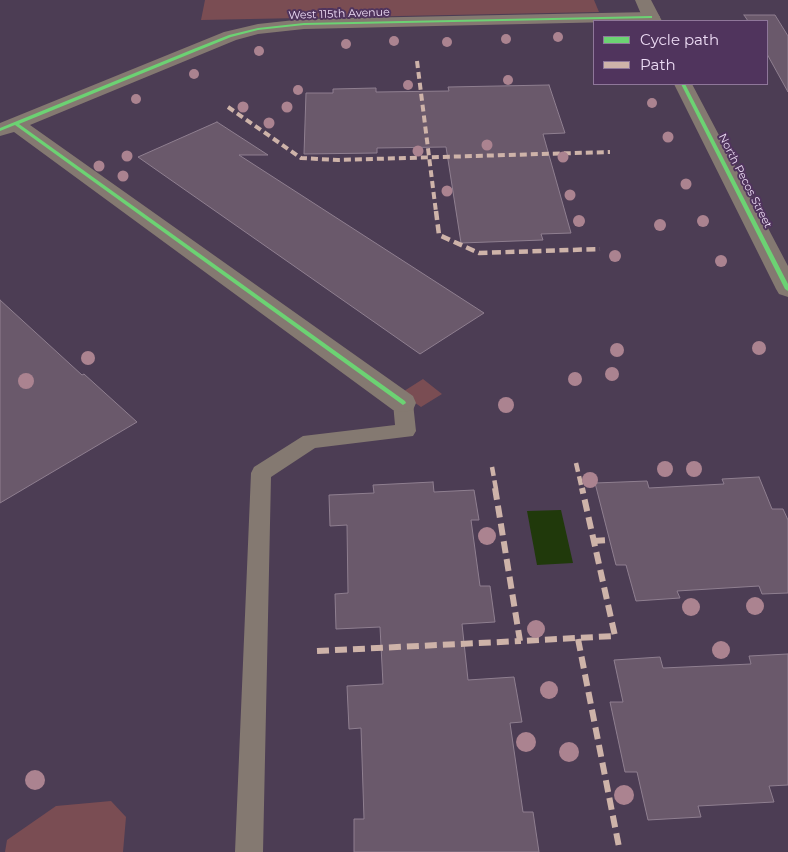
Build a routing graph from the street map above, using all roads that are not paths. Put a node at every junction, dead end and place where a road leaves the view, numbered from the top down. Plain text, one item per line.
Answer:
1 (643, 0) edge
2 (652, 19) edge
3 (684, 85) edge
4 (8, 127) edge
5 (788, 289) edge
6 (403, 402) joint
7 (249, 852) edge

1 - 2 street
2 - 4 street, West 115th Avenue
3 - 5 street, North Pecos Street
4 - 6 street
6 - 7 lane

